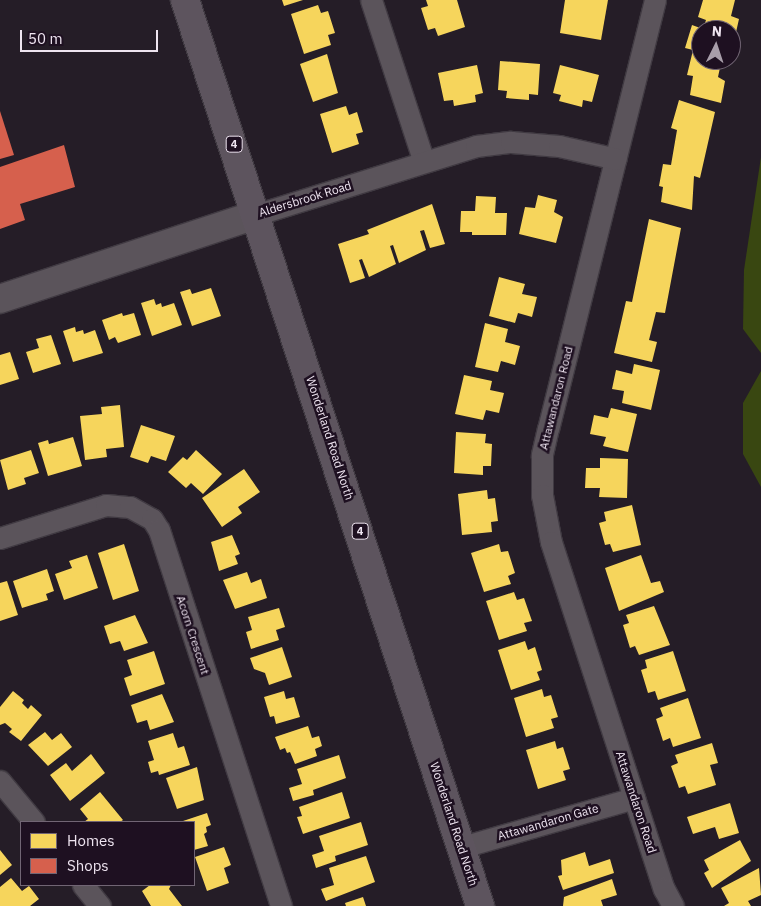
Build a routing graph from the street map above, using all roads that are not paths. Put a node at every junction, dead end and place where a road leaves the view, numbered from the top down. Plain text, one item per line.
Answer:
1 (185, 0) edge
2 (371, 0) edge
3 (655, 0) edge
4 (616, 159) junction
5 (424, 162) junction
6 (258, 214) junction
7 (0, 299) edge
8 (0, 538) edge
9 (0, 781) edge
10 (634, 798) junction
11 (33, 821) edge
12 (462, 847) junction
13 (84, 886) edge
14 (100, 906) edge
15 (281, 906) edge
16 (480, 906) edge
17 (673, 906) edge

1 - 6 main road, Wonderland Road North / 4
2 - 5 street
3 - 4 street, Attawandaron Road
4 - 5 street, Aldersbrook Road
4 - 10 street, Attawandaron Road
5 - 6 street, Aldersbrook Road
6 - 7 street, Aldersbrook Road
6 - 12 main road, Wonderland Road North / 4
8 - 15 street, Acorn Crescent
9 - 11 street
10 - 12 street, Attawandaron Gate
10 - 17 street, Attawandaron Road
12 - 16 main road, Wonderland Road North / 4
13 - 14 street

